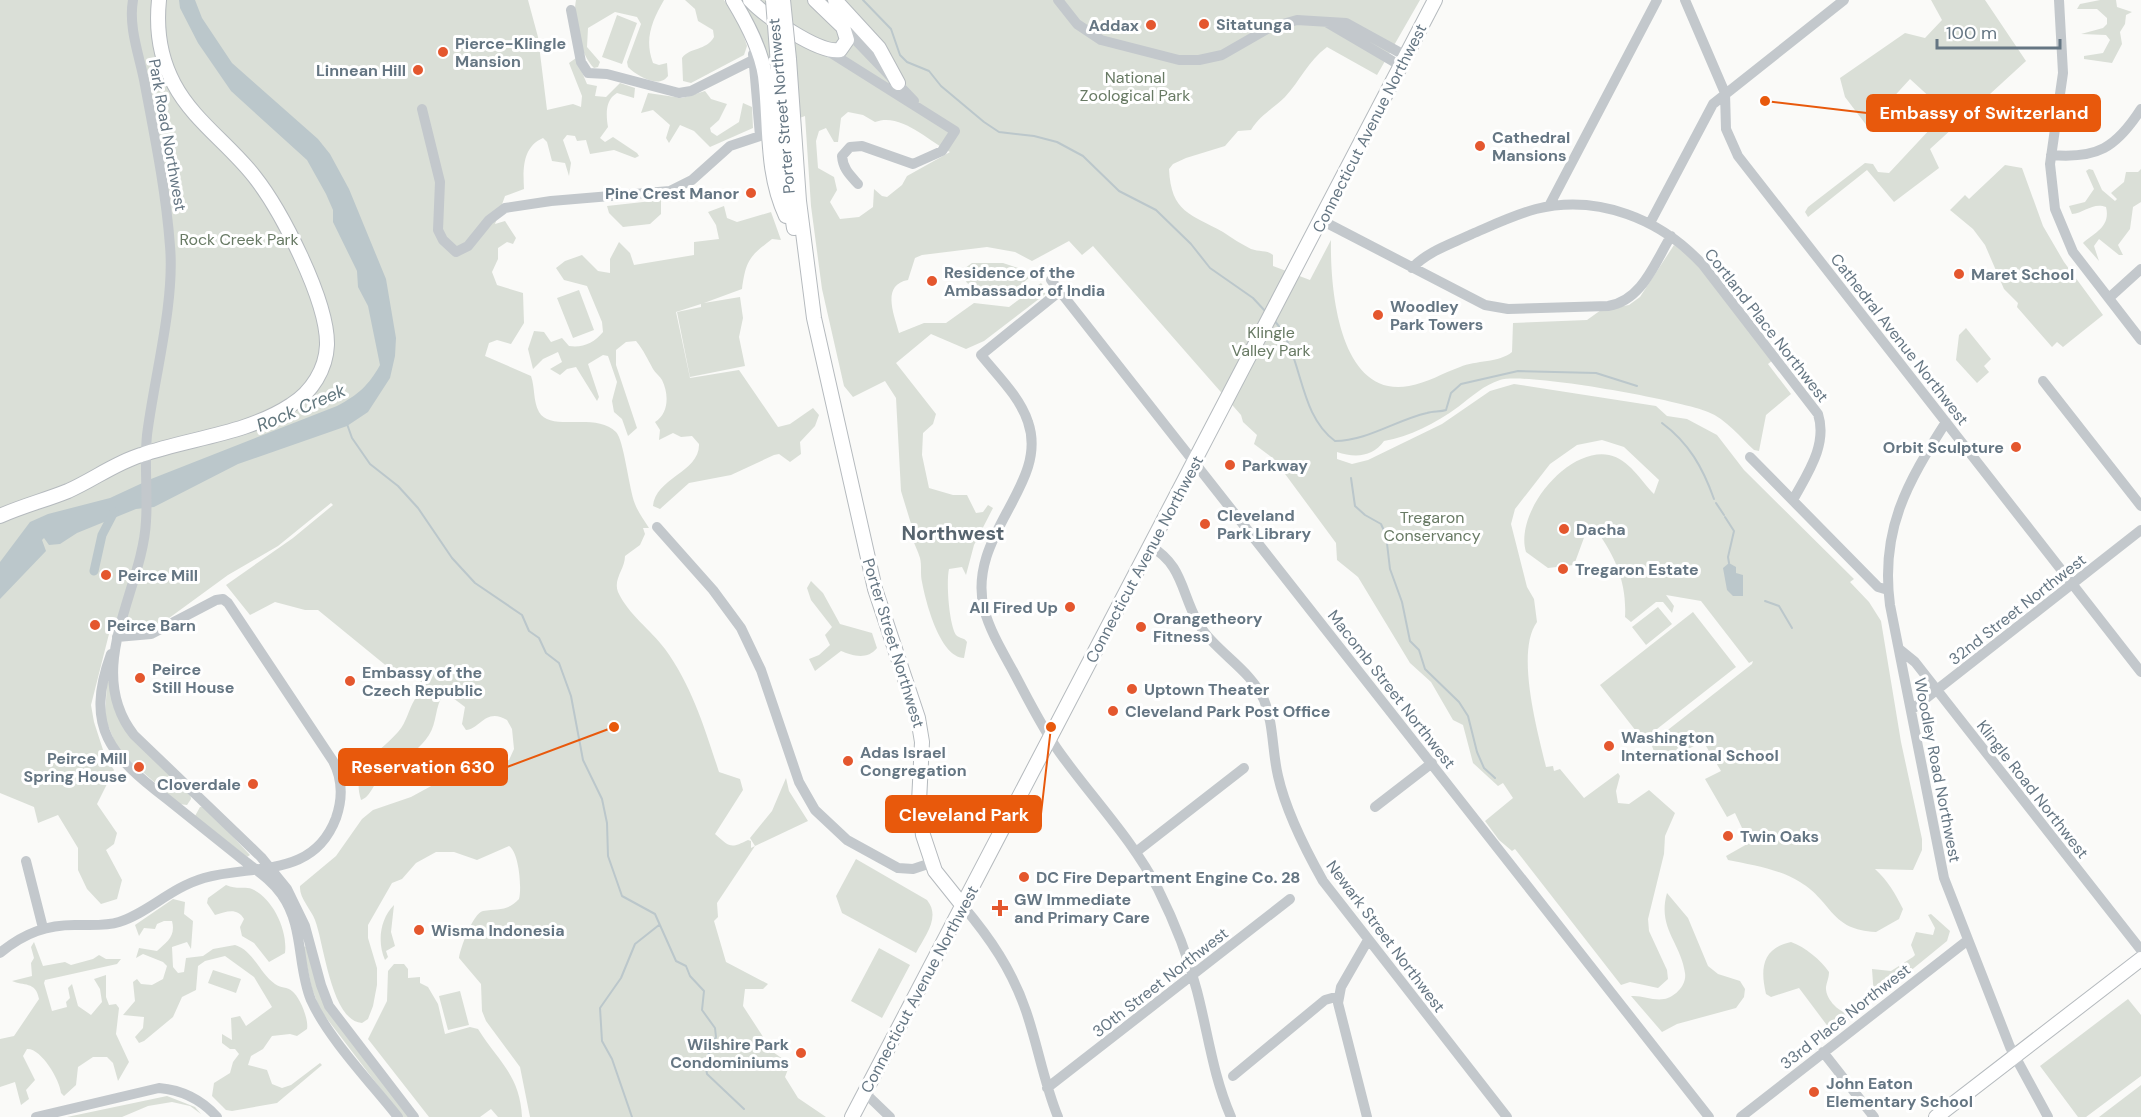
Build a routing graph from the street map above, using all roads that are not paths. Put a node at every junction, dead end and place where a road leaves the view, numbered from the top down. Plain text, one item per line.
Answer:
1 (133, 0) edge
2 (159, 0) edge
3 (733, 0) edge
4 (750, 0) edge
5 (773, 0) edge
6 (783, 0) edge
7 (815, 0) edge
8 (834, 0) edge
9 (1058, 0) edge
10 (1435, 0) edge
11 (1657, 0) edge
12 (1685, 0) edge
13 (1844, 0) edge
14 (2059, 0) edge
15 (571, 10) dead end
16 (843, 27) junction
17 (756, 46) junction
18 (828, 51) junction
19 (752, 61) junction
20 (1403, 61) junction
21 (898, 83) junction
22 (1725, 93) junction
23 (422, 109) dead end
24 (2141, 109) edge
25 (927, 114) junction
26 (776, 135) junction
27 (2050, 155) junction
28 (858, 184) dead end
29 (1549, 206) junction
30 (1321, 220) junction
31 (1650, 223) junction
32 (1671, 236) junction
33 (1412, 268) junction
34 (2141, 269) edge
35 (1051, 280) dead end
36 (1060, 291) junction
37 (2109, 298) junction
38 (814, 318) junction
39 (2141, 340) edge
40 (2043, 381) dead end
41 (1947, 422) junction
42 (1750, 457) dead end
43 (144, 459) junction
44 (1194, 462) junction
45 (1792, 500) junction
46 (2141, 506) edge
47 (0, 516) edge
48 (657, 527) dead end
49 (2141, 530) edge
50 (1150, 546) junction
51 (2073, 584) junction
52 (1888, 590) junction
53 (117, 637) junction
54 (1899, 649) junction
55 (2141, 672) edge
56 (1937, 690) junction
57 (1911, 710) junction
58 (1050, 738) junction
59 (1432, 763) junction
60 (1244, 768) dead end
61 (200, 799) junction
62 (1375, 807) dead end
63 (186, 814) junction
64 (1136, 852) junction
65 (26, 861) dead end
66 (931, 863) junction
67 (271, 869) junction
68 (258, 871) junction
69 (1290, 898) dead end
70 (963, 906) junction
71 (43, 928) junction
72 (1368, 940) junction
73 (1968, 940) junction
74 (304, 943) junction
75 (2141, 951) edge
76 (0, 953) edge
77 (2141, 959) edge
78 (1192, 976) junction
79 (1339, 996) junction
80 (1823, 1052) junction
81 (2014, 1057) junction
82 (1233, 1076) dead end
83 (1047, 1088) junction
84 (865, 1093) junction
85 (36, 1117) edge
86 (217, 1117) edge
87 (398, 1117) edge
88 (414, 1117) edge
89 (852, 1117) edge
90 (890, 1117) edge
91 (1058, 1117) edge
92 (1232, 1117) edge
93 (1367, 1117) edge
94 (1507, 1117) edge
95 (1709, 1117) edge
96 (1741, 1117) edge
97 (1874, 1117) edge
98 (1936, 1117) edge
99 (2048, 1117) edge

1 - 43 street, Park Road Northwest
2 - 43 main road
3 - 17 main road
4 - 18 main road
5 - 26 main road, Porter Street Northwest, bridge
6 - 26 main road, Porter Street Northwest, bridge
7 - 16 main road
8 - 21 main road
9 - 20 street
10 - 20 main road, Connecticut Avenue Northwest
11 - 29 street
12 - 22 street, Cathedral Avenue Northwest
13 - 22 street
14 - 27 street
15 - 19 street, Porter Street Northwest
16 - 18 main road
16 - 21 street
17 - 19 street, Porter Street Northwest
17 - 26 main road
18 - 25 street
19 - 26 street, Porter Street Northwest
20 - 30 main road, Connecticut Avenue Northwest
21 - 25 street
22 - 31 street
22 - 41 street, Cathedral Avenue Northwest
23 - 26 street
24 - 27 street
25 - 28 street
26 - 38 main road, Porter Street Northwest
26 - 38 main road, Porter Street Northwest
27 - 37 street
29 - 31 street, Cortland Place Northwest
29 - 33 street, Cortland Place Northwest
30 - 33 street
30 - 44 main road, Connecticut Avenue Northwest
31 - 32 street, Cortland Place Northwest
32 - 33 street
32 - 45 street, Cortland Place Northwest
34 - 37 street
35 - 36 street, Macomb Street Northwest
36 - 44 street, Macomb Street Northwest
36 - 58 street
37 - 39 street
38 - 66 main road, Porter Street Northwest
40 - 46 street
41 - 51 street, Cathedral Avenue Northwest
41 - 52 street, Woodley Road Northwest
42 - 45 street
43 - 47 main road
43 - 53 street, Park Road Northwest
44 - 50 main road, Connecticut Avenue Northwest
44 - 59 street, Macomb Street Northwest
45 - 52 street
48 - 66 street
49 - 51 street, 32nd Street Northwest
50 - 58 main road, Connecticut Avenue Northwest
50 - 72 street, Newark Street Northwest
51 - 55 street, Cathedral Avenue Northwest
51 - 56 street, 32nd Street Northwest
52 - 54 street, Woodley Road Northwest
53 - 61 street
53 - 63 street
53 - 67 street
54 - 56 street, Klingle Road Northwest
54 - 57 street, Woodley Road Northwest
56 - 57 street, 32nd Street Northwest
56 - 75 street, Klingle Road Northwest
57 - 73 street, Woodley Road Northwest
58 - 64 street
58 - 70 main road, Connecticut Avenue Northwest
59 - 62 street
59 - 95 street, Macomb Street Northwest
60 - 64 street
61 - 63 street
61 - 67 street
63 - 68 street
64 - 78 street
65 - 71 street
66 - 70 main road, Porter Street Northwest
67 - 68 street
67 - 74 street
68 - 71 street
68 - 74 street
69 - 78 street, 30th Street Northwest
70 - 83 street, Porter Street Northwest
70 - 84 main road, Connecticut Avenue Northwest
71 - 76 street
72 - 79 street
72 - 94 street, Newark Street Northwest
73 - 80 street, 33rd Place Northwest
73 - 81 street, Woodley Road Northwest
74 - 87 street
74 - 88 street
77 - 81 main road
78 - 83 street, 30th Street Northwest
78 - 92 street
79 - 82 street
79 - 93 street
80 - 96 street, 33rd Place Northwest
80 - 97 street
81 - 98 main road
81 - 99 street, Woodley Road Northwest
83 - 91 street, Porter Street Northwest
84 - 89 main road, Connecticut Avenue Northwest
84 - 90 street
85 - 86 street

